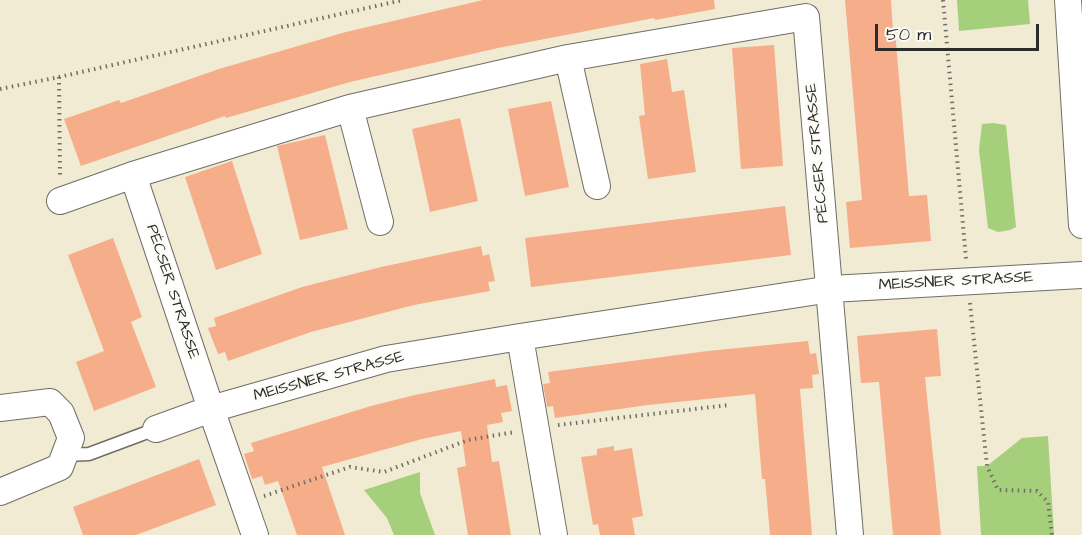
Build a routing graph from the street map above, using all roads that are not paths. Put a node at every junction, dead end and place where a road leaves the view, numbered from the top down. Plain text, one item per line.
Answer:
1 (1068, 0) edge
2 (568, 58) junction
3 (350, 108) junction
4 (133, 175) junction
5 (597, 186) dead end
6 (60, 201) road end
7 (380, 222) dead end
8 (1082, 225) edge
9 (1082, 275) edge
10 (831, 289) junction
11 (520, 337) junction
12 (0, 408) edge
13 (211, 409) junction
14 (156, 429) joint
15 (65, 454) junction
16 (0, 492) edge
17 (255, 535) edge
18 (554, 535) edge
19 (850, 535) edge

1 - 8 street
2 - 3 street, PÉCSER STRASSE
2 - 5 street
2 - 10 street, PÉCSER STRASSE
3 - 4 street, PÉCSER STRASSE
3 - 7 street
4 - 6 street, PÉCSER STRASSE
4 - 13 street, PÉCSER STRASSE
9 - 10 street, MEISSNER STRASSE
10 - 11 street, MEISSNER STRASSE
10 - 19 street
11 - 13 street, MEISSNER STRASSE
11 - 18 street
12 - 15 street
13 - 14 street, MEISSNER STRASSE
13 - 17 street
14 - 15 lane, MEISSNER STRASSE
15 - 16 street

